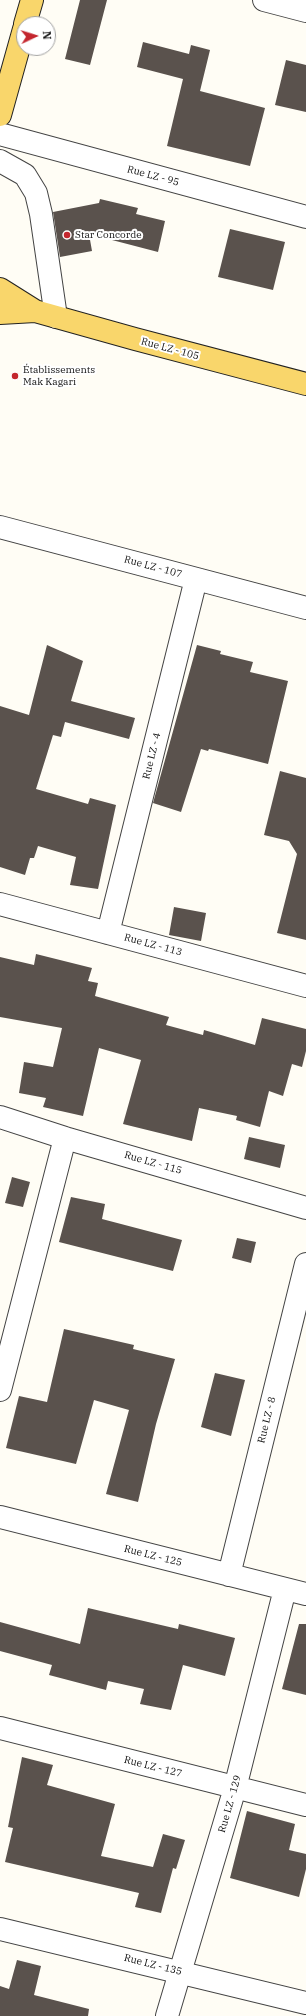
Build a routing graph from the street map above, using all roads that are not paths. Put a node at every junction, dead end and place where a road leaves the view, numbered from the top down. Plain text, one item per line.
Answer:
1 (32, 0) edge
2 (264, 0) edge
3 (306, 11) edge
4 (27, 16) edge
5 (16, 56) edge
6 (0, 115) edge
7 (0, 134) edge
8 (0, 161) edge
9 (306, 217) edge
10 (0, 289) edge
11 (0, 313) edge
12 (45, 314) junction
13 (306, 384) edge
14 (0, 527) edge
15 (196, 579) junction
16 (306, 608) edge
17 (0, 904) edge
18 (108, 933) junction
19 (306, 986) edge
20 (0, 1117) edge
21 (65, 1138) junction
22 (306, 1208) edge
23 (306, 1264) edge
24 (0, 1390) edge
25 (0, 1517) edge
26 (229, 1575) junction
27 (285, 1589) junction
28 (306, 1594) edge
29 (0, 1728) edge
30 (235, 1788) junction
31 (306, 1806) edge
32 (0, 1928) edge
33 (180, 1972) junction
34 (306, 2003) edge
35 (167, 2016) edge

1 - 4 main road
2 - 3 street
5 - 6 main road
7 - 9 street, Rue LZ - 95
8 - 12 street
10 - 12 main road, Rue LZ - 105
11 - 12 main road, Rue LZ - 105
12 - 13 main road, Rue LZ - 105
14 - 15 street, Rue LZ - 107
15 - 16 street, Rue LZ - 107
15 - 18 street, Rue LZ - 4
17 - 18 street, Rue LZ - 113
18 - 19 street, Rue LZ - 113
20 - 21 street, Rue LZ - 115
21 - 22 street, Rue LZ - 115
21 - 24 street
23 - 26 street, Rue LZ - 8
25 - 26 street, Rue LZ - 125
26 - 27 street, Rue LZ - 125
27 - 28 street, Rue LZ - 125
27 - 30 street, Rue LZ - 129
29 - 30 street, Rue LZ - 127
30 - 31 street, Rue LZ - 127
30 - 33 street, Rue LZ - 129
32 - 33 street, Rue LZ - 135
33 - 34 street, Rue LZ - 135
33 - 35 street, Rue LZ - 129

